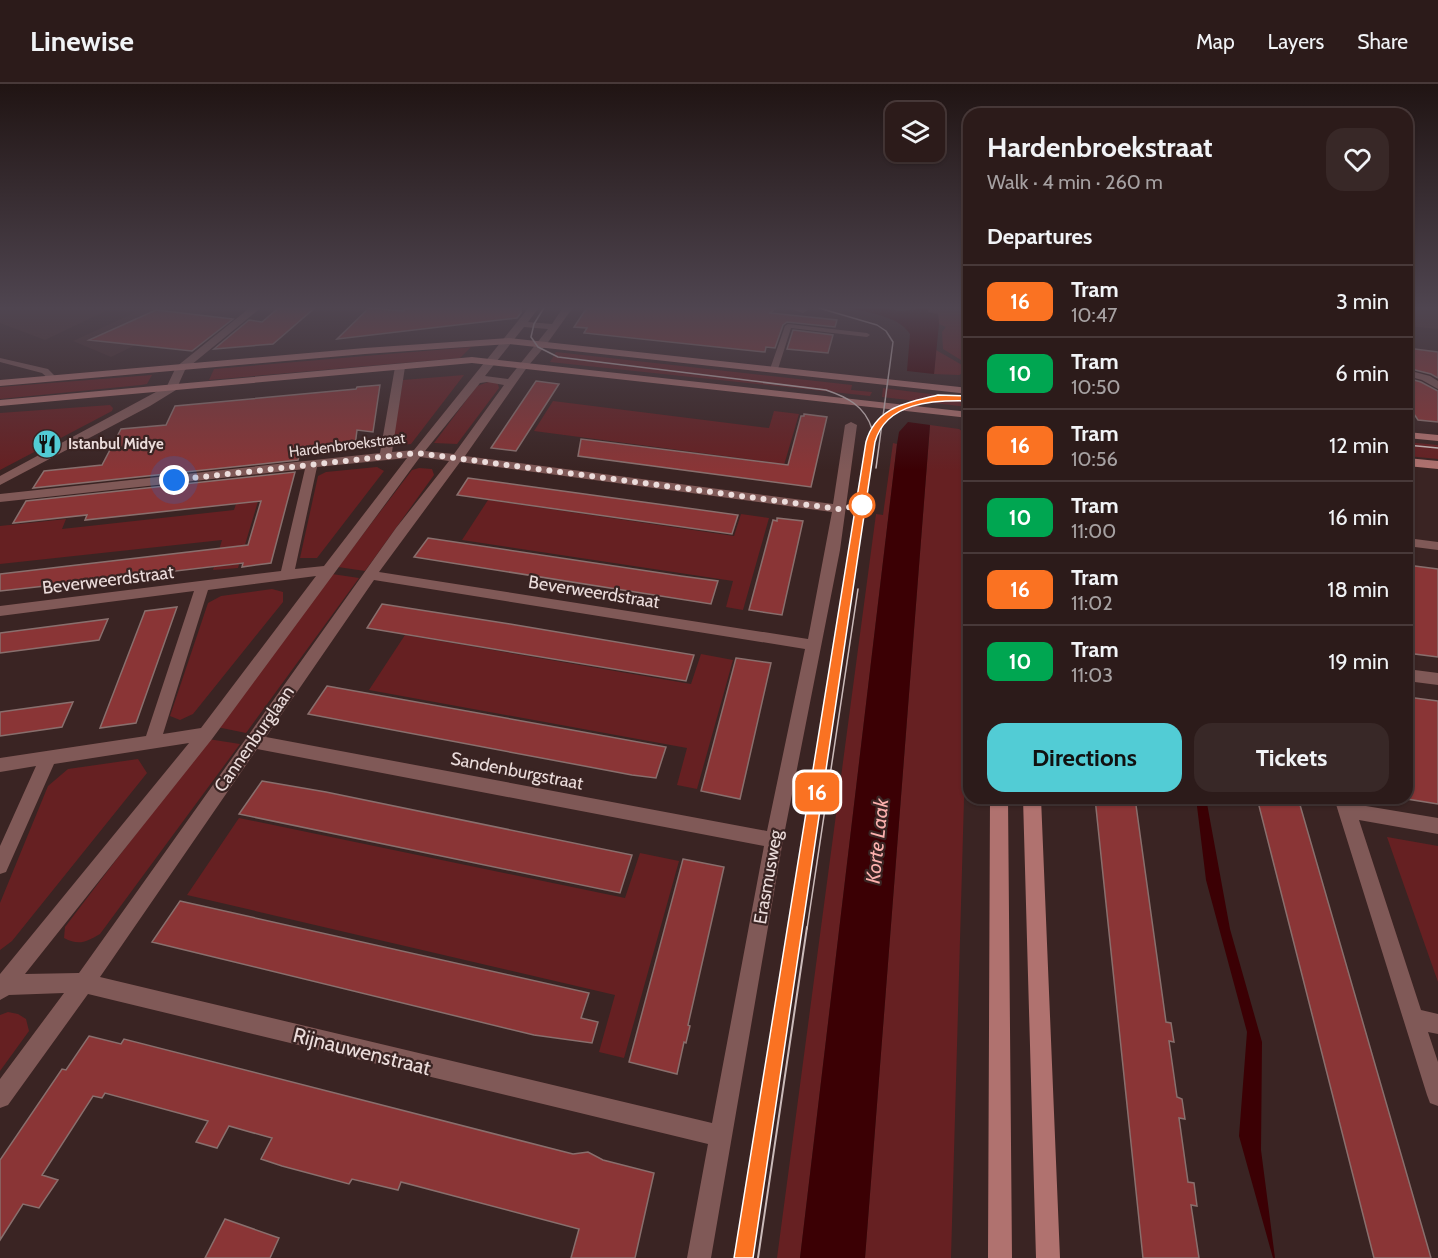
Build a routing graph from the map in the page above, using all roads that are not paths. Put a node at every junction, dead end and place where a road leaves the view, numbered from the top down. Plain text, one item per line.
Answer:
1 (3, 361) edge
2 (190, 361) edge
3 (249, 361) edge
4 (464, 361) edge
5 (480, 361) edge
6 (527, 361) edge
7 (701, 361) edge
8 (777, 361) edge
9 (493, 362) junction
10 (524, 364) junction
11 (400, 367) junction
12 (180, 369) junction
13 (774, 369) junction
14 (1413, 375) edge
15 (53, 378) junction
16 (476, 380) junction
17 (0, 383) edge
18 (511, 383) junction
19 (1438, 386) edge
20 (172, 387) junction
21 (963, 391) edge
22 (0, 403) edge
23 (963, 414) edge
24 (851, 425) dead end
25 (1413, 436) edge
26 (1438, 438) edge
27 (417, 453) junction
28 (458, 457) junction
29 (385, 458) junction
30 (1413, 463) edge
31 (1438, 465) edge
32 (311, 466) junction
33 (0, 482) edge
34 (0, 498) edge
35 (839, 509) junction
36 (1413, 543) edge
37 (1438, 546) edge
38 (326, 570) junction
39 (370, 575) junction
40 (286, 576) junction
41 (201, 587) junction
42 (0, 611) edge
43 (813, 645) junction
44 (1413, 676) edge
45 (1438, 679) edge
46 (206, 734) junction
47 (252, 741) junction
48 (152, 743) junction
49 (48, 758) junction
50 (0, 765) edge
51 (999, 804) edge
52 (1032, 804) edge
53 (1345, 805) edge
54 (1438, 826) edge
55 (774, 840) junction
56 (0, 866) edge
57 (84, 983) junction
58 (2, 986) edge
59 (1412, 1019) junction
60 (1438, 1024) edge
61 (1438, 1095) edge
62 (0, 1097) edge
63 (722, 1136) junction
64 (699, 1258) edge
65 (1000, 1258) edge
66 (1048, 1258) edge

1 - 15 lane
2 - 12 street
3 - 12 street
4 - 11 street
5 - 9 street
6 - 10 street, Cannenburglaan
7 - 13 street
8 - 13 lane
9 - 10 street
9 - 16 street
10 - 18 street, Cannenburglaan
10 - 23 street
11 - 20 street
11 - 29 street
12 - 15 street
12 - 20 street
13 - 21 street
14 - 19 street
15 - 17 street
16 - 18 street
16 - 27 street
18 - 28 street, Cannenburglaan
20 - 22 street
20 - 33 street
24 - 35 street, Erasmusweg
25 - 26 street
27 - 28 street, Hardenbroekstraat
27 - 29 street, Hardenbroekstraat
27 - 38 street
28 - 35 street, Hardenbroekstraat
28 - 39 street, Cannenburglaan
29 - 32 street, Hardenbroekstraat
30 - 31 street
32 - 34 street, Hardenbroekstraat
32 - 40 street
35 - 43 street, Erasmusweg
36 - 37 street
38 - 40 street, Beverweerdstraat
38 - 46 street
39 - 43 street, Beverweerdstraat
39 - 47 street, Cannenburglaan
40 - 41 street, Beverweerdstraat
41 - 42 street, Beverweerdstraat
41 - 48 street
43 - 55 street, Erasmusweg
44 - 45 street
46 - 48 street
46 - 58 street
47 - 55 street, Sandenburgstraat
47 - 57 street, Cannenburglaan
48 - 49 street
49 - 50 street
49 - 56 street
51 - 65 street
52 - 66 street
53 - 54 street
53 - 59 street
55 - 63 street, Erasmusweg
57 - 58 street, Rijnauwenstraat
57 - 62 street, Cannenburglaan
57 - 63 street, Rijnauwenstraat
59 - 60 street
59 - 61 street
63 - 64 street, Erasmusweg

